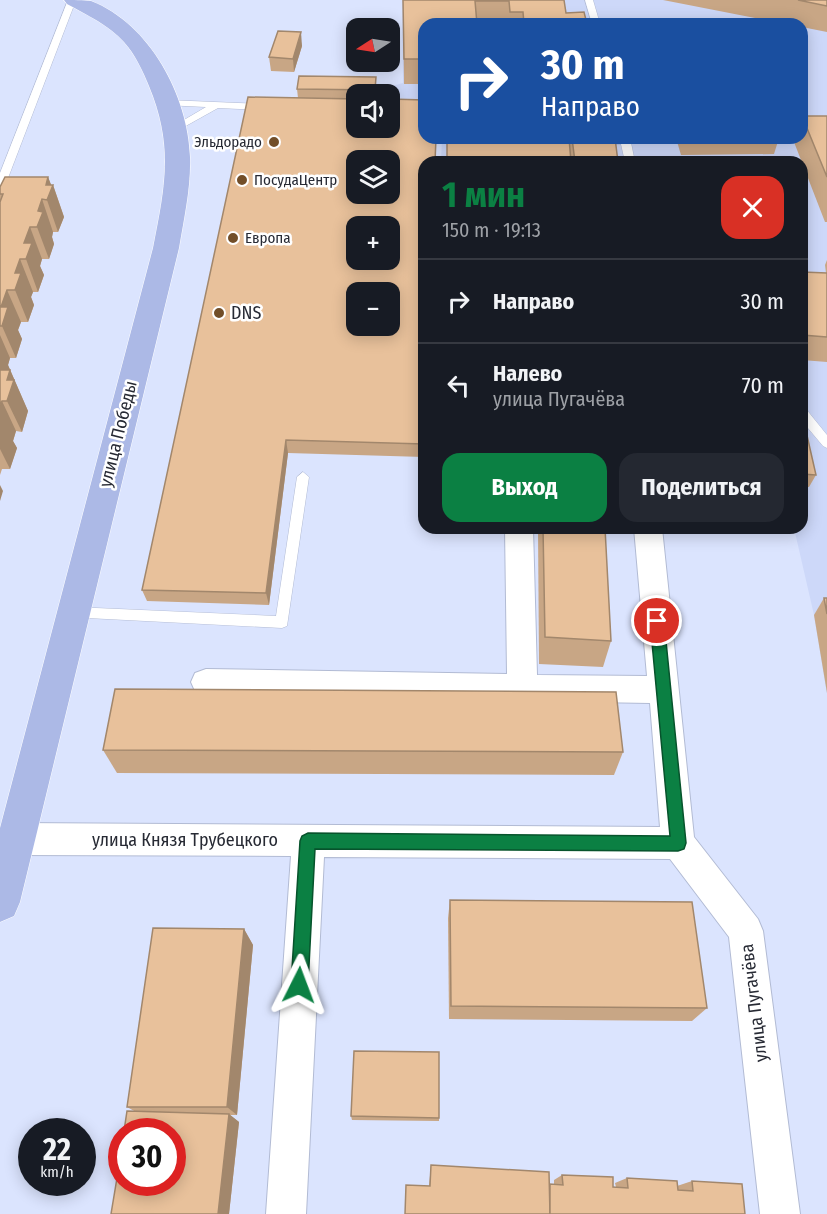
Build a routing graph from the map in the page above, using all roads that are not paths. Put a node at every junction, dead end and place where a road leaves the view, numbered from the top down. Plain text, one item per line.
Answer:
1 (73, 0) edge
2 (589, 0) edge
3 (594, 18) edge
4 (217, 105) junction
5 (275, 107) edge
6 (171, 116) junction
7 (0, 186) edge
8 (808, 419) edge
9 (827, 443) edge
10 (303, 477) dead end
11 (519, 534) edge
12 (649, 534) edge
13 (73, 613) junction
14 (206, 682) dead end
15 (522, 688) junction
16 (664, 690) junction
17 (16, 839) junction
18 (308, 841) junction
19 (678, 843) junction
20 (0, 902) edge
21 (286, 1214) edge
22 (780, 1214) edge

1 - 6 main road, улица Победы
1 - 7 lane
2 - 3 lane
4 - 5 lane
4 - 6 lane
4 - 6 lane
6 - 13 main road, улица Победы
8 - 9 lane
10 - 13 lane
11 - 15 street
12 - 16 street
13 - 17 main road, улица Победы
14 - 15 street
15 - 16 street
16 - 19 street
17 - 18 street, улица Князя Трубецкого
17 - 20 main road, улица Победы
18 - 19 street, улица Князя Трубецкого
18 - 21 street
19 - 22 street, улица Пугачёва

